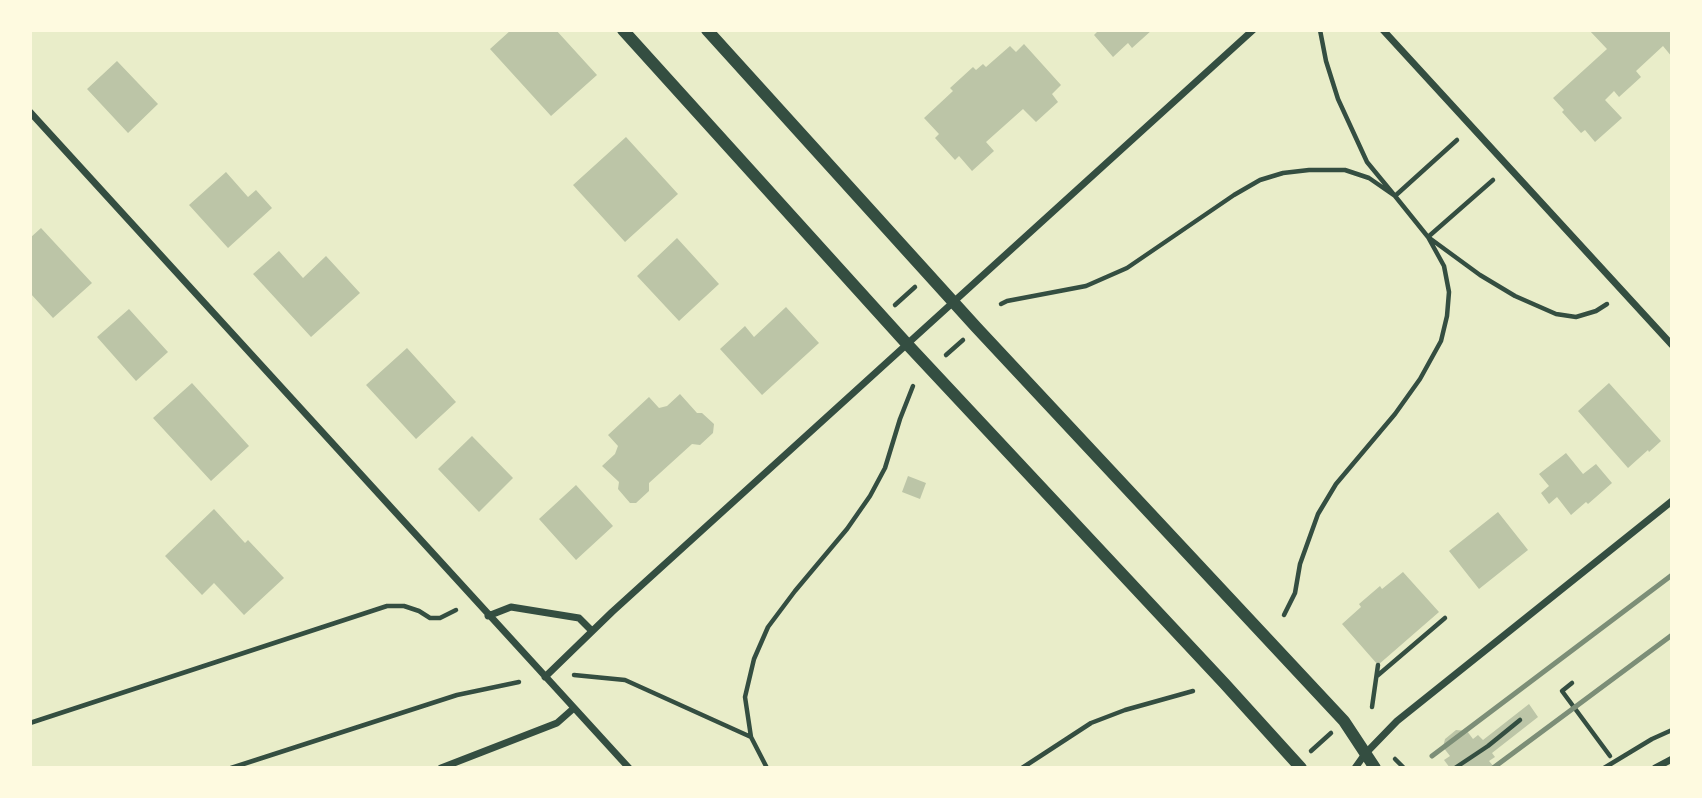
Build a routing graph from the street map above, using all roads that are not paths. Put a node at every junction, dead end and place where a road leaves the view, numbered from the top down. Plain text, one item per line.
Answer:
1 (624, 30) edge
2 (706, 30) edge
3 (1253, 30) edge
4 (1383, 30) edge
5 (30, 112) edge
6 (953, 302) junction
7 (907, 344) junction
8 (1672, 345) edge
9 (1672, 501) edge
10 (488, 616) junction
11 (592, 631) junction
12 (545, 677) junction
13 (574, 708) junction
14 (1365, 754) junction
15 (1672, 759) edge
16 (1303, 762) edge
17 (441, 768) edge
18 (628, 768) edge
19 (1355, 768) edge
20 (1375, 768) edge
21 (1655, 768) edge

1 - 7 street
2 - 6 street
3 - 6 street
4 - 8 street
5 - 10 street
6 - 7 street
6 - 14 street
7 - 11 street
7 - 16 street
9 - 14 street
10 - 11 street
10 - 12 street
11 - 12 street
12 - 13 street
13 - 17 street
13 - 18 street
14 - 19 street
14 - 20 street
15 - 21 street

